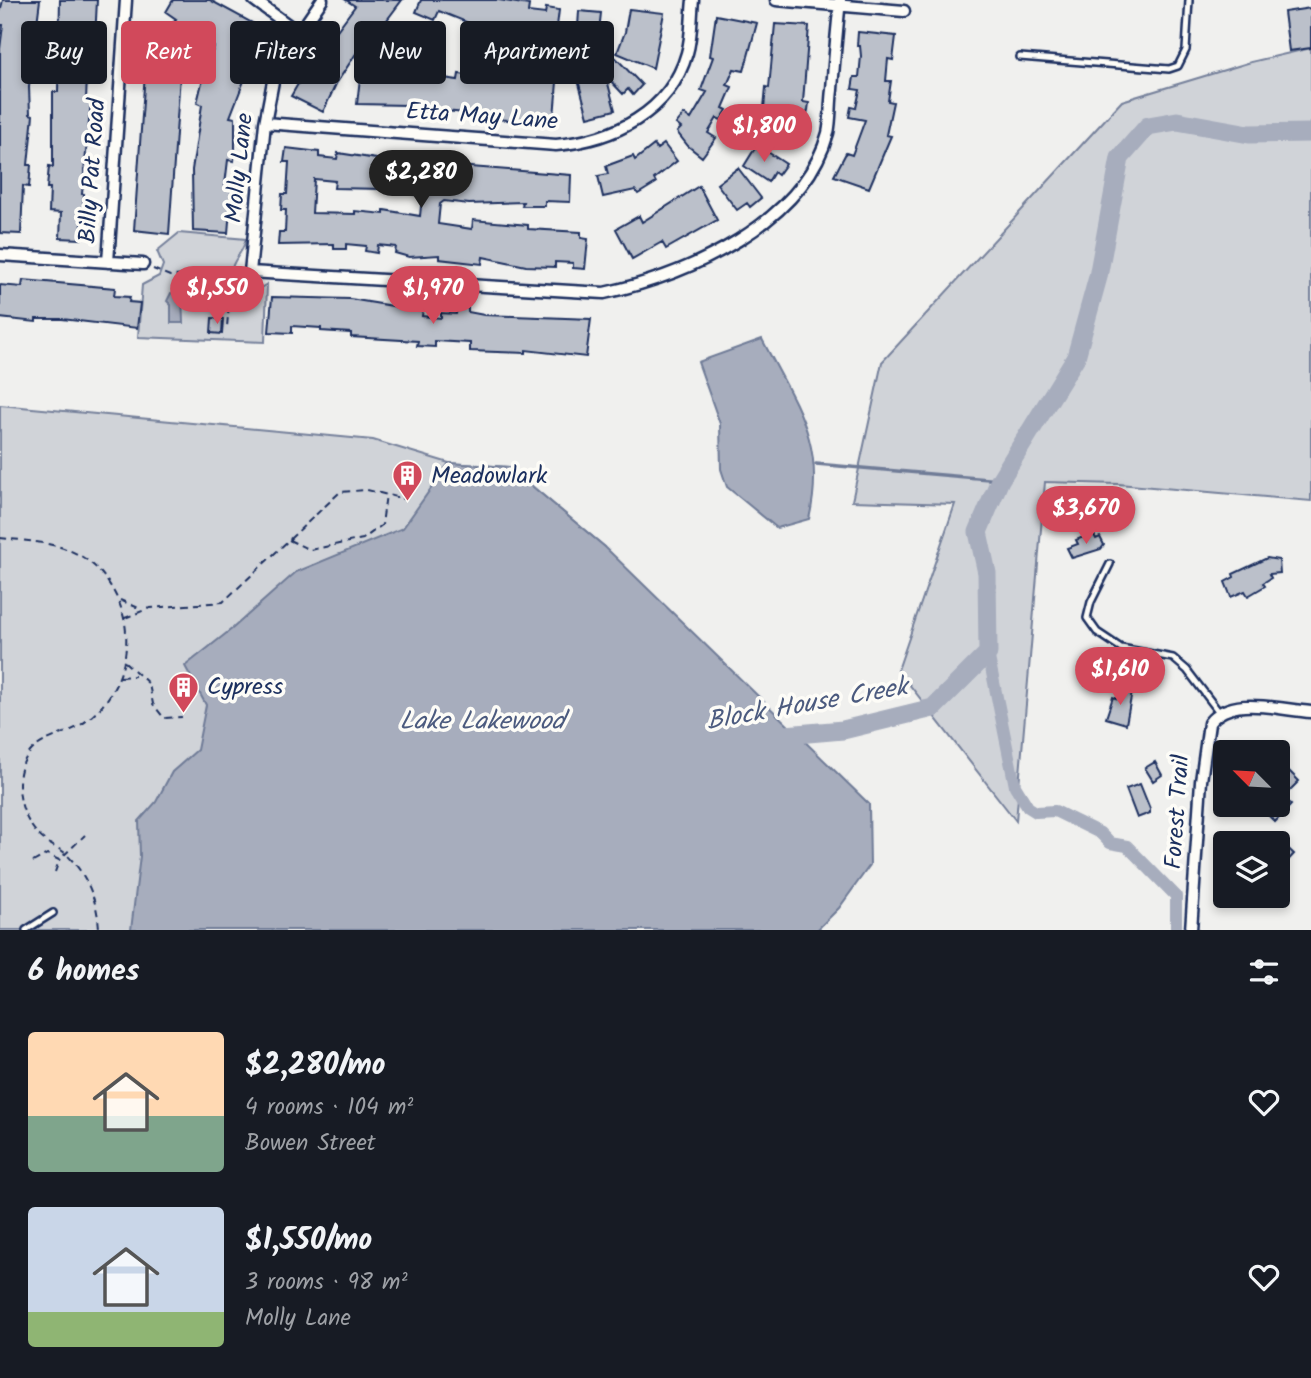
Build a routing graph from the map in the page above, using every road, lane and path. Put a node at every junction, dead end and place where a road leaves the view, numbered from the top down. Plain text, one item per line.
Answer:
1 (126, 0) edge
2 (254, 0) edge
3 (322, 0) edge
4 (693, 0) edge
5 (776, 0) edge
6 (1189, 0) edge
7 (839, 3) edge
8 (904, 11) dead end
9 (283, 21) edge
10 (307, 21) edge
11 (1020, 57) dead end
12 (272, 84) edge
13 (265, 123) junction
14 (0, 255) edge
15 (108, 262) junction
16 (142, 264) joint
17 (250, 272) junction
18 (195, 274) junction
19 (221, 302) junction
20 (229, 303) junction
21 (247, 304) dead end
22 (217, 318) dead end
23 (222, 324) dead end
24 (386, 494) junction
25 (405, 499) dead end
26 (0, 538) edge
27 (288, 540) junction
28 (1110, 564) dead end
29 (118, 599) junction
30 (141, 609) junction
31 (124, 618) junction
32 (124, 661) junction
33 (136, 676) junction
34 (119, 677) junction
35 (1219, 712) junction
36 (1311, 712) edge
37 (182, 717) dead end
38 (85, 835) dead end
39 (65, 852) junction
40 (59, 860) junction
41 (33, 862) dead end
42 (55, 872) dead end
43 (54, 913) dead end
44 (26, 930) edge
45 (99, 930) edge
46 (1191, 930) edge

1 - 15 street, Billy Pat Road
2 - 9 street
3 - 10 street, Molly Lane
4 - 13 street, Etta May Lane
5 - 7 street
6 - 11 lane
7 - 8 street
7 - 17 street
12 - 13 street, Molly Lane
13 - 17 street, Molly Lane
14 - 15 street
15 - 16 street
16 - 18 path
17 - 18 path
18 - 19 path
19 - 20 path
19 - 22 path
20 - 21 path
20 - 23 path
24 - 25 path
24 - 27 path
24 - 27 path
26 - 29 path
27 - 30 path
28 - 35 lane
29 - 30 path
29 - 31 path
30 - 31 path
31 - 32 path
32 - 33 path
32 - 34 path
33 - 34 path
33 - 37 path
34 - 39 path
35 - 36 street
35 - 46 street, Forest Trail
38 - 39 path
39 - 40 path
39 - 45 path
40 - 41 path
40 - 42 path
43 - 44 lane

